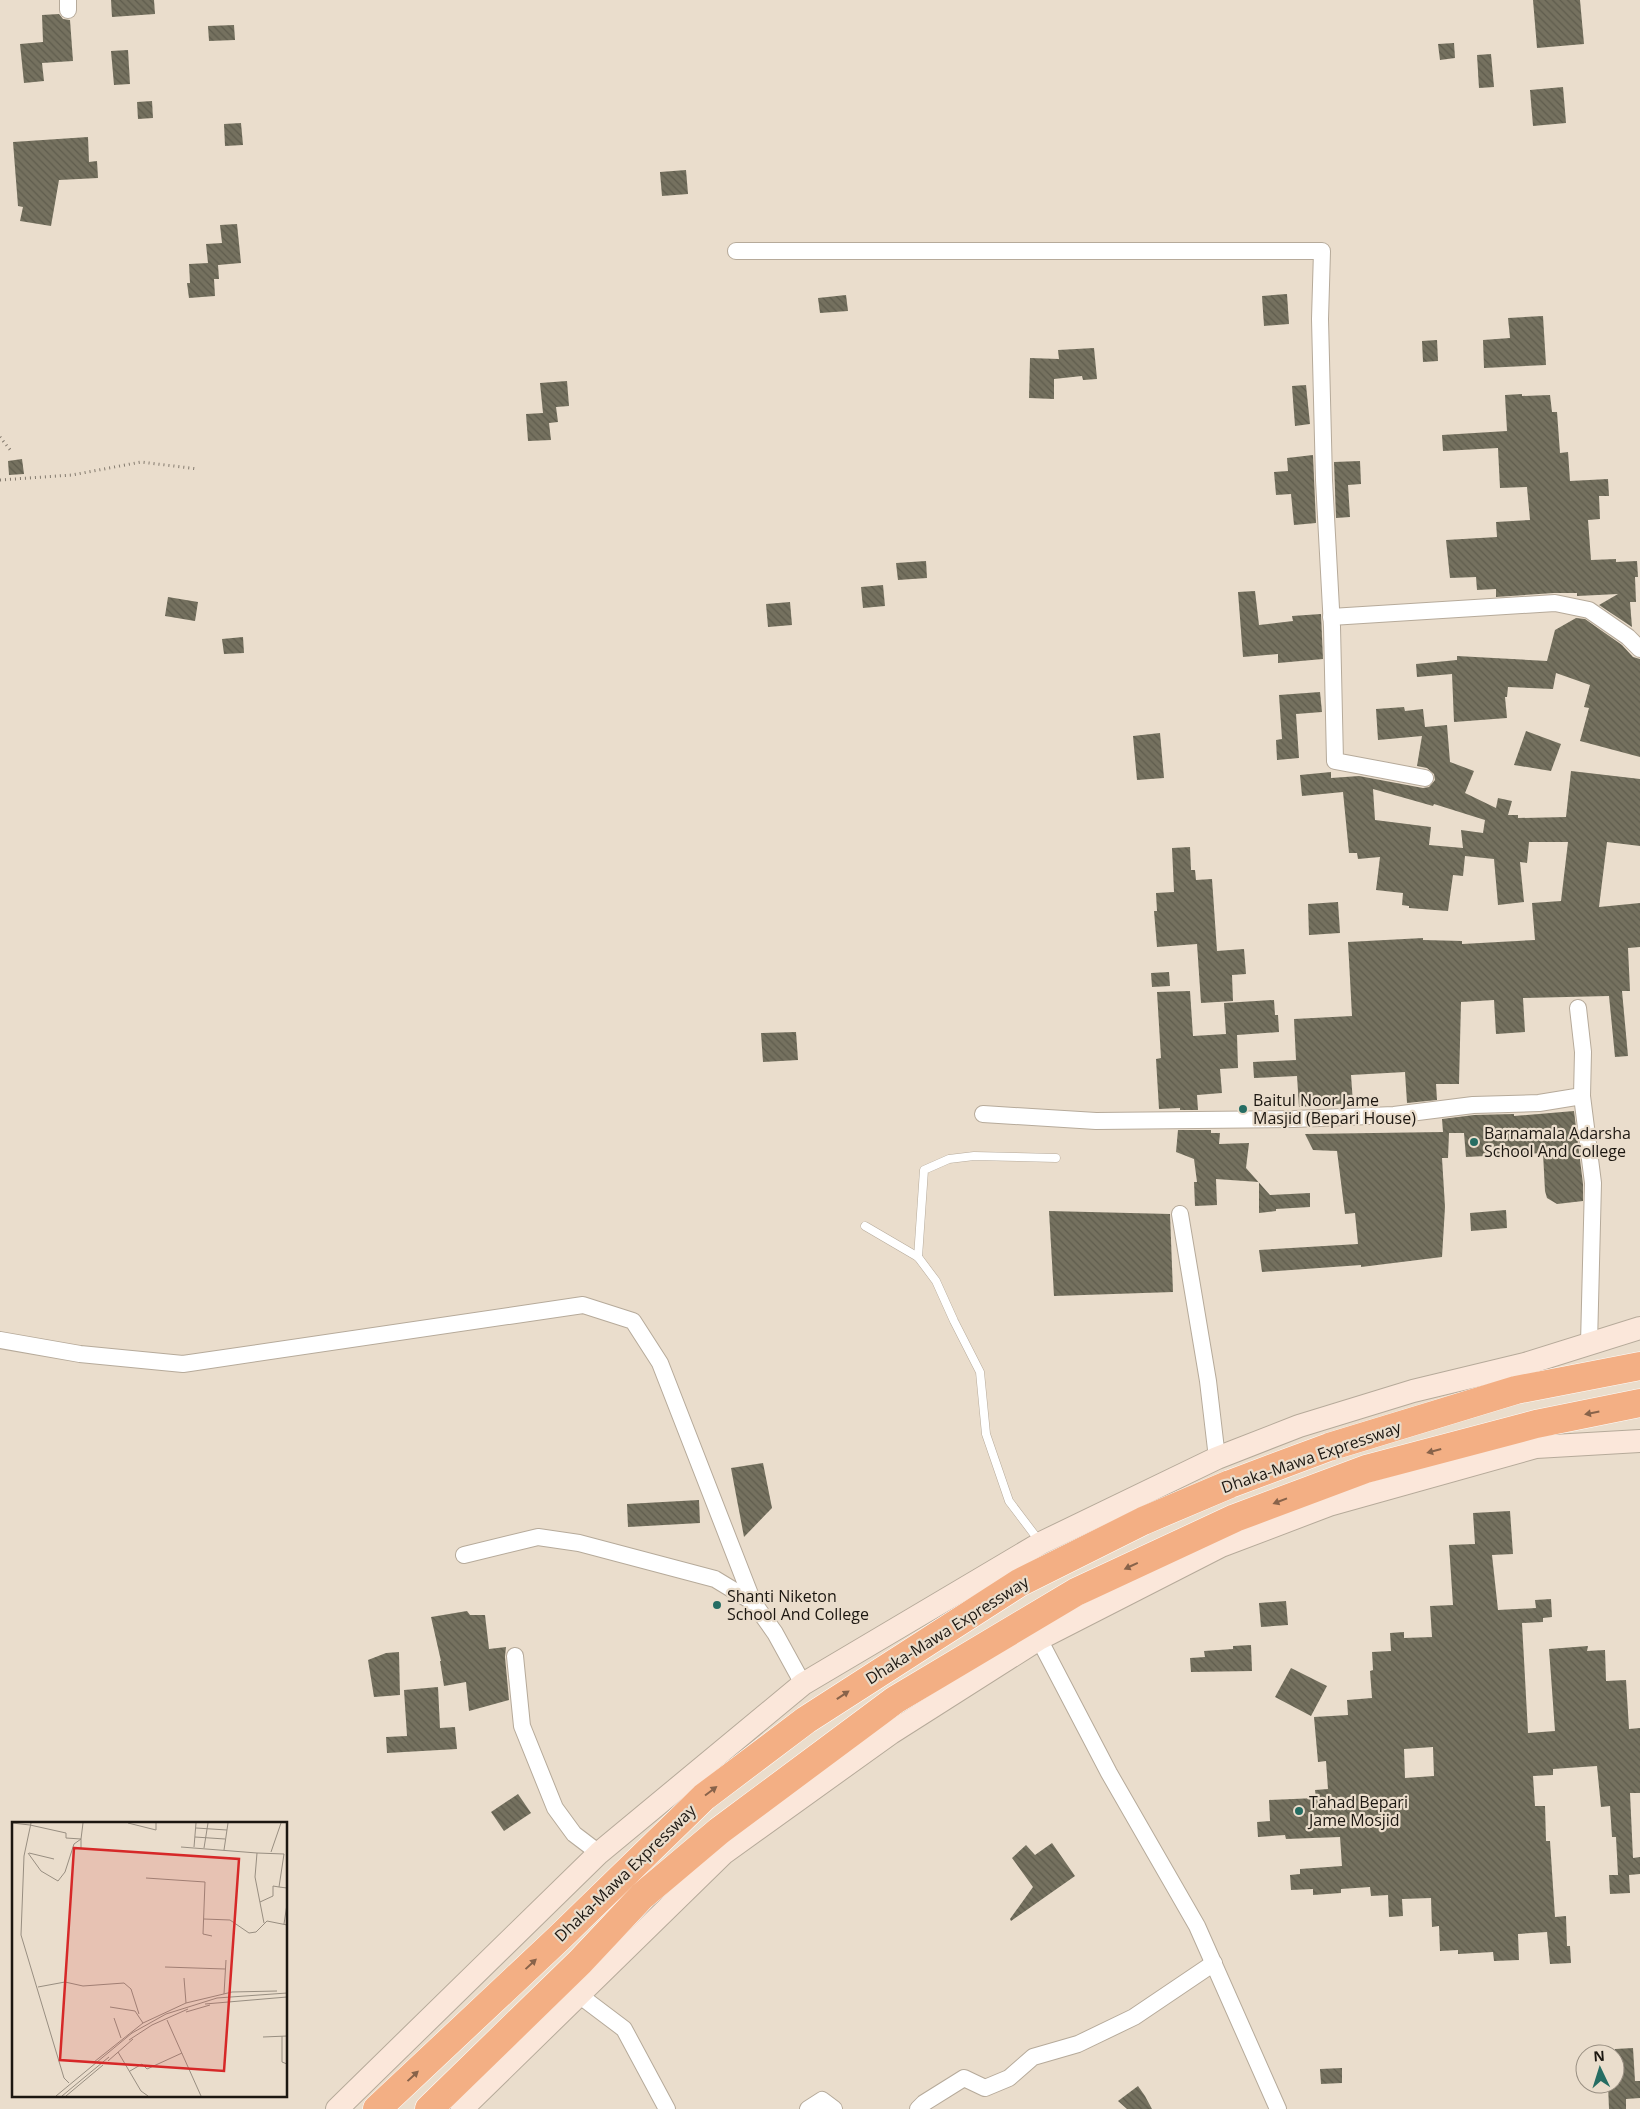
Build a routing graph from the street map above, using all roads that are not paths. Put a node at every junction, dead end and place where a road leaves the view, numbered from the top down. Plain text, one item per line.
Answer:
1 (736, 251) dead end
2 (1331, 617) junction
3 (1640, 649) edge
4 (1425, 778) dead end
5 (1578, 1008) dead end
6 (1582, 1096) junction
7 (983, 1114) dead end
8 (1056, 1158) dead end
9 (1180, 1214) dead end
10 (865, 1226) dead end
11 (918, 1257) junction
12 (1640, 1328) edge
13 (0, 1340) edge
14 (1589, 1344) junction
15 (1640, 1366) edge
16 (1640, 1403) edge
17 (1640, 1441) edge
18 (1217, 1458) junction
19 (1041, 1543) junction
20 (464, 1555) dead end
21 (753, 1602) junction
22 (1039, 1639) junction
23 (515, 1656) dead end
24 (803, 1684) junction
25 (598, 1853) junction
26 (1214, 1963) junction
27 (579, 1995) junction
28 (337, 2109) edge
29 (378, 2109) edge
30 (429, 2109) edge
31 (462, 2109) edge
32 (667, 2109) edge
33 (808, 2109) edge
34 (834, 2109) edge
35 (918, 2109) edge
36 (1278, 2109) edge

1 - 2 street
2 - 3 street
2 - 4 street
5 - 6 street
6 - 7 street
6 - 14 street
8 - 11 lane
9 - 18 street
10 - 11 lane
11 - 19 lane
12 - 14 main road
13 - 21 street
14 - 18 main road
29 -> 15 highway, Dhaka-Mawa Expressway
16 -> 30 highway, Dhaka-Mawa Expressway
17 - 22 main road
18 - 19 main road
19 - 24 main road
20 - 21 street
21 - 24 street
22 - 26 street
22 - 27 main road
23 - 25 street
24 - 25 main road
25 - 28 main road
26 - 35 street
26 - 36 street
27 - 31 main road
27 - 32 street
33 - 34 street

